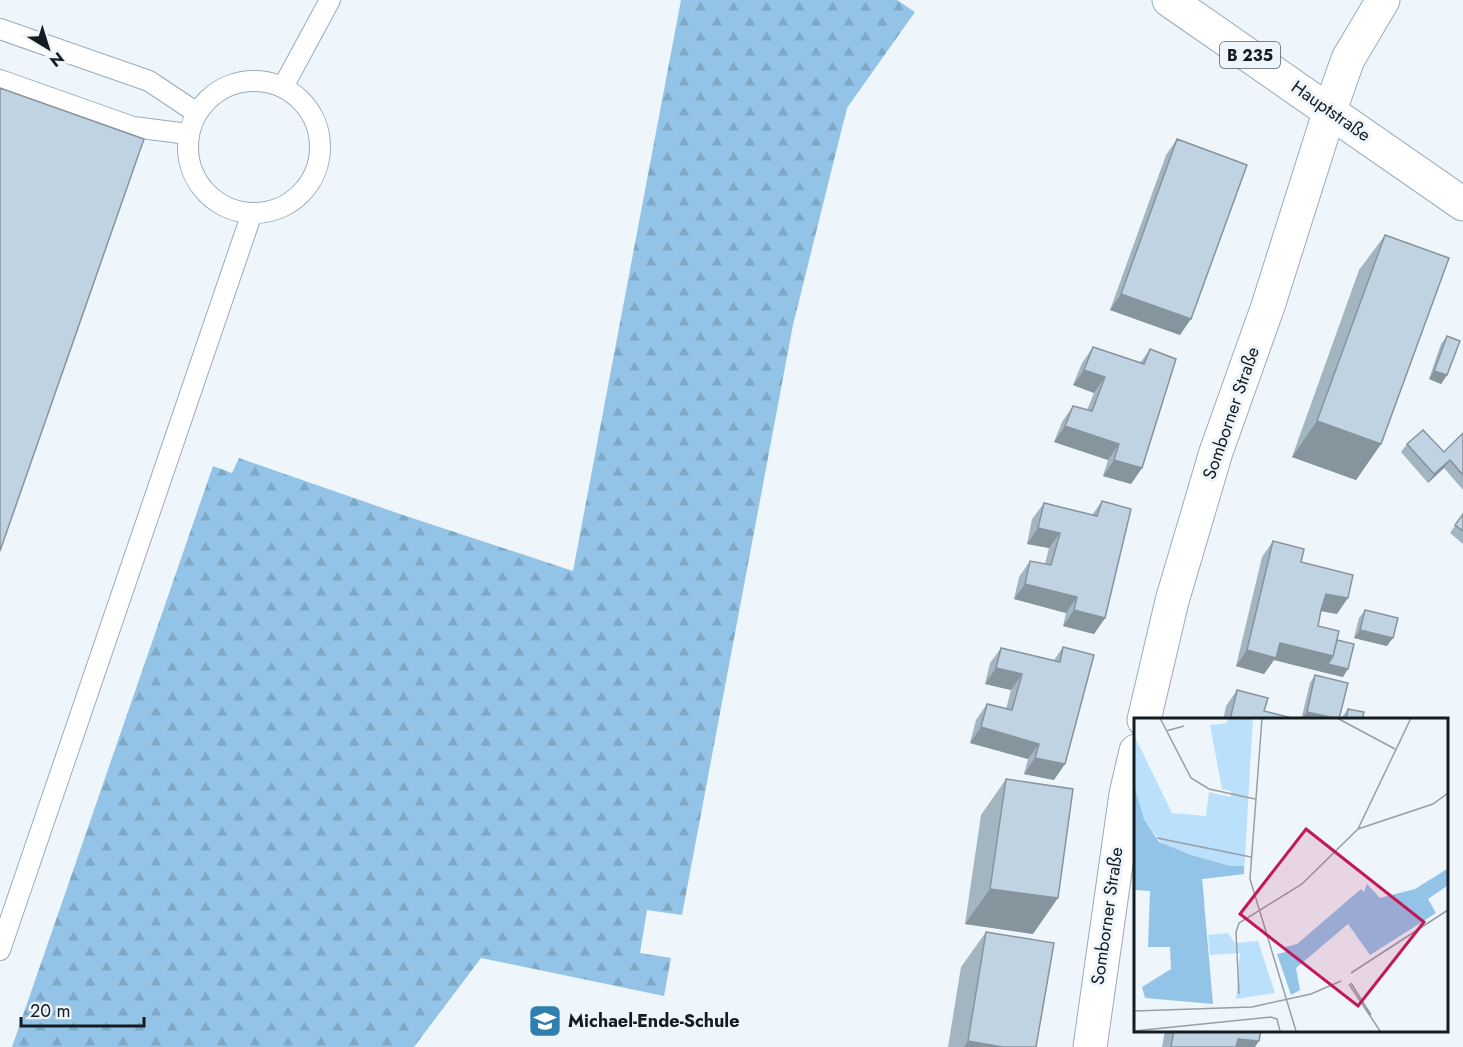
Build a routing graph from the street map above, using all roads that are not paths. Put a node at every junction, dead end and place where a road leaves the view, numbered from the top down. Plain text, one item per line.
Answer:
1 (330, 0) edge
2 (1169, 0) edge
3 (1383, 0) edge
4 (0, 29) edge
5 (0, 80) edge
6 (283, 87) junction
7 (1330, 110) junction
8 (197, 113) junction
9 (189, 134) junction
10 (1463, 204) edge
11 (252, 213) junction
12 (1144, 718) edge
13 (1134, 760) edge
14 (0, 950) edge
15 (1090, 1047) edge

1 - 6 lane
2 - 7 street, Hauptstraße / B 235
3 - 7 street, Somborner Straße
4 - 8 lane
5 - 9 lane
6 - 8 lane
6 - 11 lane
7 - 10 street, Hauptstraße / B 235
7 - 12 street, Somborner Straße
8 - 9 lane
9 - 11 lane
11 - 14 lane
13 - 15 street, Somborner Straße

